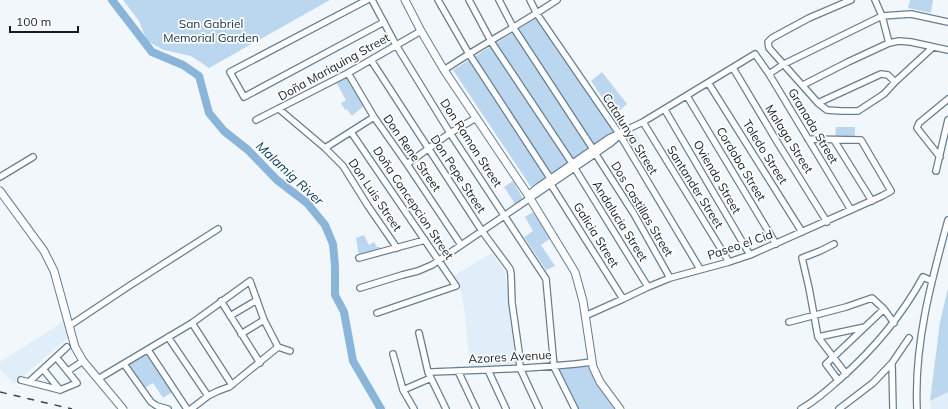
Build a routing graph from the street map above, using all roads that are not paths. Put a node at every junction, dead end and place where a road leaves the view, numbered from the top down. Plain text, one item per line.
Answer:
1 (367, 0) edge
2 (372, 0) edge
3 (405, 0) edge
4 (438, 0) edge
5 (469, 0) edge
6 (499, 0) edge
7 (530, 0) edge
8 (557, 0) edge
9 (851, 0) edge
10 (875, 0) edge
11 (537, 14) junction
12 (882, 16) junction
13 (384, 22) junction
14 (948, 22) edge
15 (514, 28) junction
16 (421, 31) junction
17 (492, 42) junction
18 (889, 43) junction
19 (396, 45) junction
20 (933, 46) junction
21 (948, 50) edge
22 (470, 55) junction
23 (371, 60) junction
24 (784, 64) junction
25 (733, 68) junction
26 (444, 70) junction
27 (348, 73) junction
28 (769, 74) junction
29 (896, 82) junction
30 (708, 84) junction
31 (803, 85) junction
32 (687, 96) junction
33 (948, 99) edge
34 (818, 103) junction
35 (279, 109) junction
36 (665, 110) junction
37 (374, 117) junction
38 (476, 118) junction
39 (256, 120) dead end
40 (948, 120) edge
41 (643, 122) junction
42 (351, 132) junction
43 (450, 133) junction
44 (620, 134) junction
45 (808, 140) junction
46 (834, 140) junction
47 (325, 148) junction
48 (429, 149) junction
49 (594, 151) junction
50 (33, 157) dead end
51 (940, 157) junction
52 (407, 164) junction
53 (573, 165) junction
54 (936, 171) dead end
55 (0, 178) edge
56 (550, 181) junction
57 (0, 191) edge
58 (529, 196) junction
59 (872, 201) junction
60 (851, 210) junction
61 (504, 215) junction
62 (948, 220) edge
63 (827, 222) junction
64 (218, 229) dead end
65 (482, 231) junction
66 (802, 232) junction
67 (425, 240) junction
68 (776, 244) junction
69 (834, 244) dead end
70 (461, 245) junction
71 (397, 248) junction
72 (750, 255) junction
73 (359, 258) dead end
74 (439, 260) junction
75 (730, 262) junction
76 (700, 269) junction
77 (670, 278) junction
78 (932, 281) junction
79 (648, 287) junction
80 (360, 288) dead end
81 (623, 299) junction
82 (257, 300) junction
83 (221, 301) junction
84 (884, 309) junction
85 (377, 313) dead end
86 (230, 316) junction
87 (585, 316) junction
88 (814, 316) junction
89 (264, 320) junction
90 (192, 322) junction
91 (789, 322) dead end
92 (894, 322) junction
93 (69, 326) junction
94 (865, 327) junction
95 (419, 333) dead end
96 (242, 334) junction
97 (168, 337) junction
98 (818, 337) junction
99 (909, 338) dead end
100 (67, 346) dead end
101 (278, 347) junction
102 (148, 350) junction
103 (290, 350) dead end
104 (393, 354) dead end
105 (56, 357) junction
106 (834, 358) junction
107 (83, 361) junction
108 (260, 362) junction
109 (592, 362) junction
110 (892, 363) junction
111 (124, 364) junction
112 (554, 367) junction
113 (520, 368) junction
114 (43, 369) junction
115 (488, 370) junction
116 (68, 371) junction
117 (458, 371) junction
118 (428, 372) junction
119 (846, 374) junction
120 (431, 378) junction
121 (98, 379) junction
122 (21, 380) dead end
123 (838, 380) junction
124 (30, 381) junction
125 (232, 385) junction
126 (60, 390) junction
127 (403, 390) junction
128 (208, 396) junction
129 (123, 409) edge
130 (168, 409) edge
131 (186, 409) edge
132 (191, 409) edge
133 (414, 409) edge
134 (446, 409) edge
135 (476, 409) edge
136 (506, 409) edge
137 (539, 409) edge
138 (575, 409) edge
139 (620, 409) edge
140 (801, 409) edge
141 (839, 409) edge
142 (893, 409) edge
143 (917, 409) edge

1 - 13 street
2 - 13 street, Don Ramon Street
3 - 16 street
4 - 22 street, Galicia Street
5 - 17 street, Andalucia Street
6 - 15 street, Dos Castillas Street
7 - 11 street, Catalunya Street
8 - 11 street
9 - 24 street
10 - 12 street
11 - 15 street
11 - 44 street, Catalunya Street
12 - 14 street
12 - 18 street
12 - 24 street
13 - 19 street, Don Ramon Street
15 - 17 street
15 - 49 street, Dos Castillas Street
16 - 19 street, Doña Mariquing Street
16 - 26 street
17 - 22 street
17 - 53 street, Andalucia Street
18 - 20 street
18 - 31 street
19 - 23 street, Doña Mariquing Street
19 - 43 street, Don Ramon Street
20 - 21 street
20 - 29 street
22 - 26 street
22 - 56 street, Galicia Street
23 - 27 street, Doña Mariquing Street
23 - 48 street, Don Pepe Street
24 - 28 street
24 - 31 street
25 - 28 street, Granada Street
25 - 30 street
25 - 63 street, Malaga Street
26 - 38 street
27 - 35 street, Doña Mariquing Street
27 - 37 street, Don Rene Street
28 - 45 street, Granada Street
29 - 34 street
29 - 34 street
30 - 32 street
30 - 66 street, Toledo Street
31 - 34 street
32 - 36 street
32 - 68 street, Cordoba Street
33 - 51 street
35 - 39 street, Doña Mariquing Street
35 - 47 street, Don Luis Street
36 - 41 street
36 - 72 street, Oviendo Street
37 - 42 street
37 - 52 street, Don Rene Street
38 - 43 street
38 - 58 street
40 - 51 street
41 - 44 street
41 - 75 street, Santander Street
42 - 47 street
42 - 67 street, Doña Concepcion Street
43 - 48 street
43 - 61 street, Don Ramon Street
44 - 49 street
44 - 76 street, Catalunya Street
45 - 46 street
45 - 60 street, Granada Street
46 - 59 street
46 - 59 street, Paseo el Cid
47 - 71 street, Don Luis Street
48 - 52 street
48 - 65 street, Don Pepe Street
49 - 53 street
49 - 77 street, Dos Castillas Street
50 - 55 street
51 - 54 street
52 - 70 street, Don Rene Street
53 - 56 street
53 - 79 street, Andalucia Street
56 - 58 street
56 - 81 street, Galicia Street
57 - 93 street
58 - 61 street
58 - 87 street
59 - 60 street, Paseo el Cid
60 - 63 street, Paseo el Cid
61 - 65 street
61 - 112 street, Don Ramon Street
62 - 78 street
63 - 66 street, Paseo el Cid
64 - 93 street
65 - 70 street
65 - 113 street, Don Pepe Street
66 - 68 street, Paseo el Cid
67 - 71 street
67 - 74 street, Doña Concepcion Street
68 - 72 street, Paseo el Cid
69 - 88 street
70 - 74 street
71 - 73 street
72 - 75 street, Paseo el Cid
74 - 80 street
74 - 85 street, Doña Concepcion Street
75 - 76 street, Paseo el Cid
76 - 77 street, Paseo el Cid
77 - 79 street, Paseo el Cid
78 - 92 street
78 - 143 street
79 - 81 street, Paseo el Cid
81 - 87 street, Paseo el Cid
82 - 83 street
82 - 86 street
82 - 89 street
83 - 86 street
83 - 90 street
84 - 88 street
84 - 92 street
84 - 94 street
86 - 96 street
87 - 109 street
88 - 91 street
88 - 98 street
89 - 96 street
89 - 101 street
90 - 97 street
90 - 125 street
92 - 119 street
93 - 107 street
94 - 98 street
94 - 106 street
95 - 118 street
96 - 108 street
97 - 102 street
97 - 128 street
98 - 106 street
99 - 110 street
100 - 105 street
101 - 103 street
101 - 108 street
102 - 111 street
102 - 131 street
104 - 127 street
105 - 114 street
105 - 116 street
106 - 119 street
106 - 123 street
107 - 116 street
107 - 121 street
108 - 125 street
109 - 112 street, Azores Avenue
109 - 139 street
110 - 141 street
110 - 142 street
111 - 121 street
111 - 130 street
112 - 113 street, Azores Avenue
112 - 138 street
113 - 115 street, Azores Avenue
113 - 137 street
114 - 124 street
114 - 126 street
115 - 117 street, Azores Avenue
115 - 136 street
116 - 126 street
117 - 118 street, Azores Avenue
117 - 135 street
118 - 120 street
119 - 123 street
120 - 127 street
120 - 134 street
121 - 129 street
122 - 124 street
123 - 140 street
124 - 126 street
125 - 128 street
127 - 133 street
128 - 132 street

